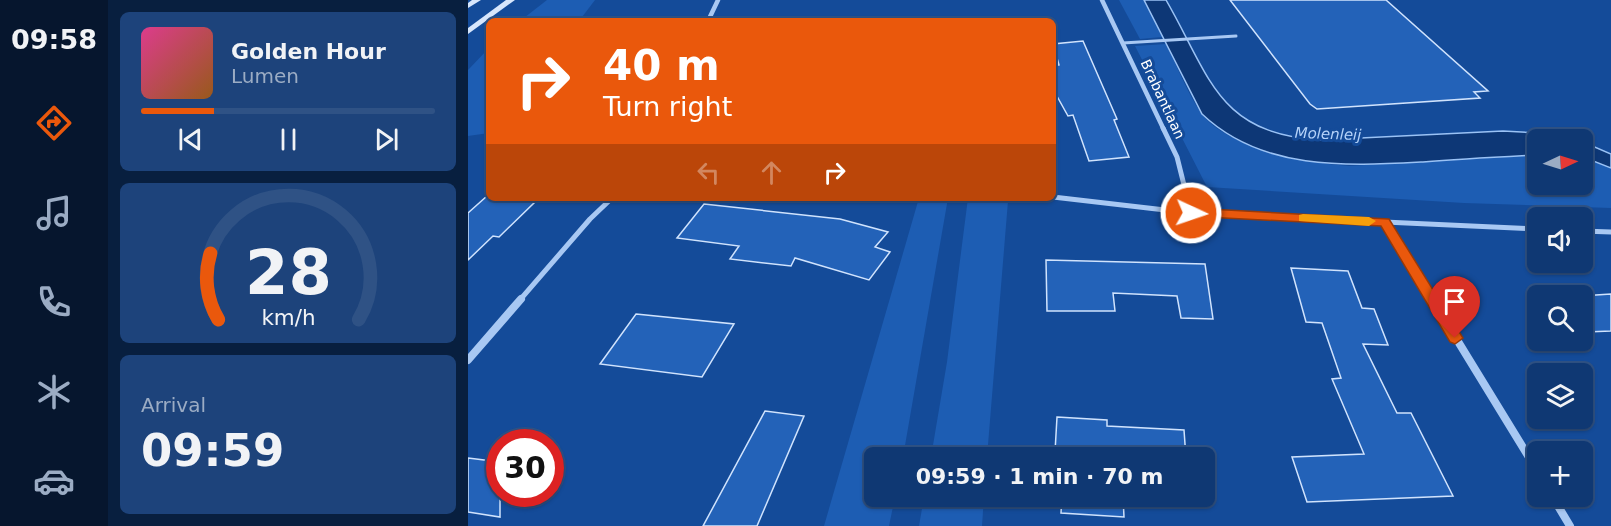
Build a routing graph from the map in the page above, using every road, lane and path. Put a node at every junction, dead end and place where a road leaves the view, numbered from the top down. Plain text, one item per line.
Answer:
1 (477, 0) edge
2 (511, 0) edge
3 (718, 0) edge
4 (1102, 0) edge
5 (468, 6) edge
6 (487, 18) edge
7 (709, 18) edge
8 (486, 19) edge
9 (468, 32) edge
10 (1236, 36) dead end
11 (1123, 43) junction
12 (1056, 197) edge
13 (609, 201) edge
14 (1191, 213) junction
15 (1385, 222) junction
16 (1527, 228) edge
17 (1593, 231) edge
18 (1611, 232) edge
19 (468, 360) edge
20 (1527, 454) edge
21 (1559, 507) edge
22 (1570, 526) edge

1 - 5 main road
2 - 6 main road
3 - 7 street
4 - 11 street, Brabantlaan
8 - 9 main road
10 - 11 lane
11 - 14 street, Brabantlaan
12 - 14 street
13 - 19 street
14 - 15 street
15 - 16 street
15 - 20 street
17 - 18 street
21 - 22 street

